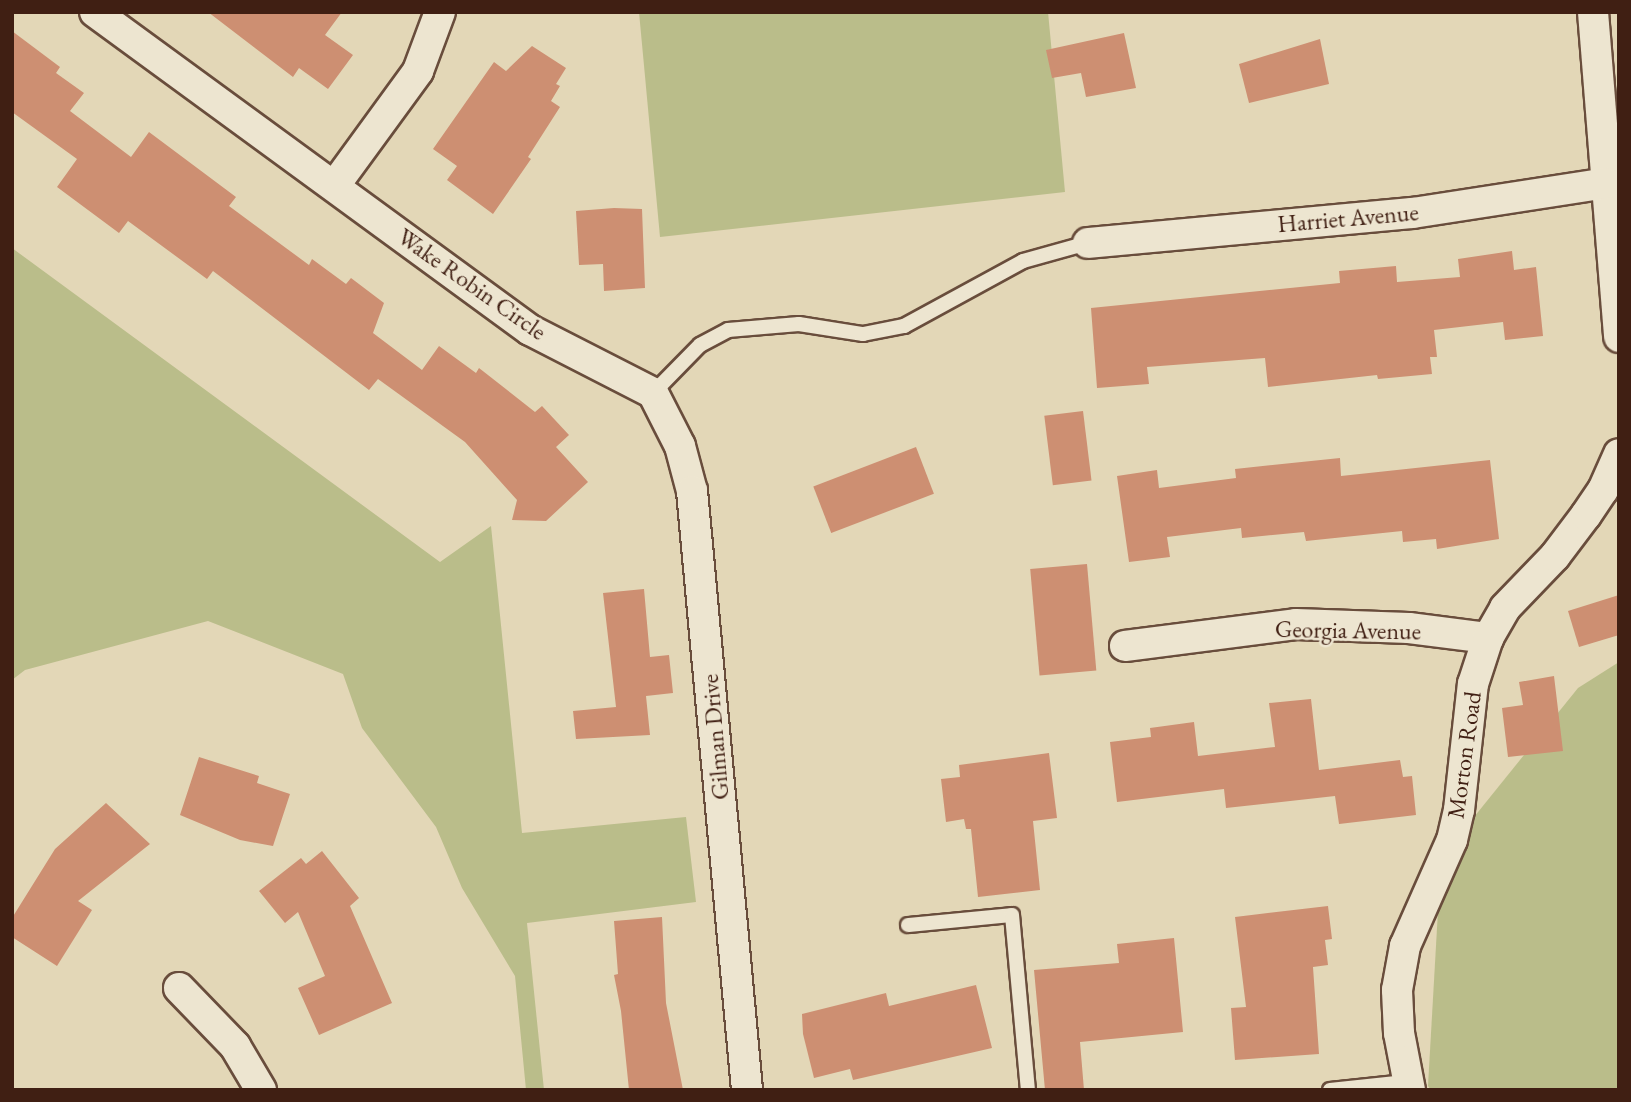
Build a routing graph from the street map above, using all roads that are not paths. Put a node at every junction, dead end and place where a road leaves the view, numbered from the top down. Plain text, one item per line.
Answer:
1 (95, 12) edge
2 (440, 12) edge
3 (1593, 12) edge
4 (1607, 183) junction
5 (335, 185) junction
6 (1088, 243) joint
7 (1619, 337) edge
8 (653, 393) junction
9 (1619, 454) edge
10 (1488, 638) junction
11 (1125, 646) dead end
12 (908, 925) dead end
13 (179, 988) dead end
14 (1408, 1086) edge
15 (261, 1090) edge
16 (747, 1090) edge
17 (1028, 1090) edge
18 (1330, 1090) edge

1 - 5 street, Wake Robin Circle
2 - 5 street
3 - 4 street
4 - 6 street, Harriet Avenue
4 - 7 street
5 - 8 street, Wake Robin Circle
6 - 8 lane
8 - 16 street, Gilman Drive
9 - 10 street, Morton Road
10 - 11 street, Georgia Avenue
10 - 14 street, Morton Road
12 - 17 lane
13 - 15 street
14 - 18 lane

